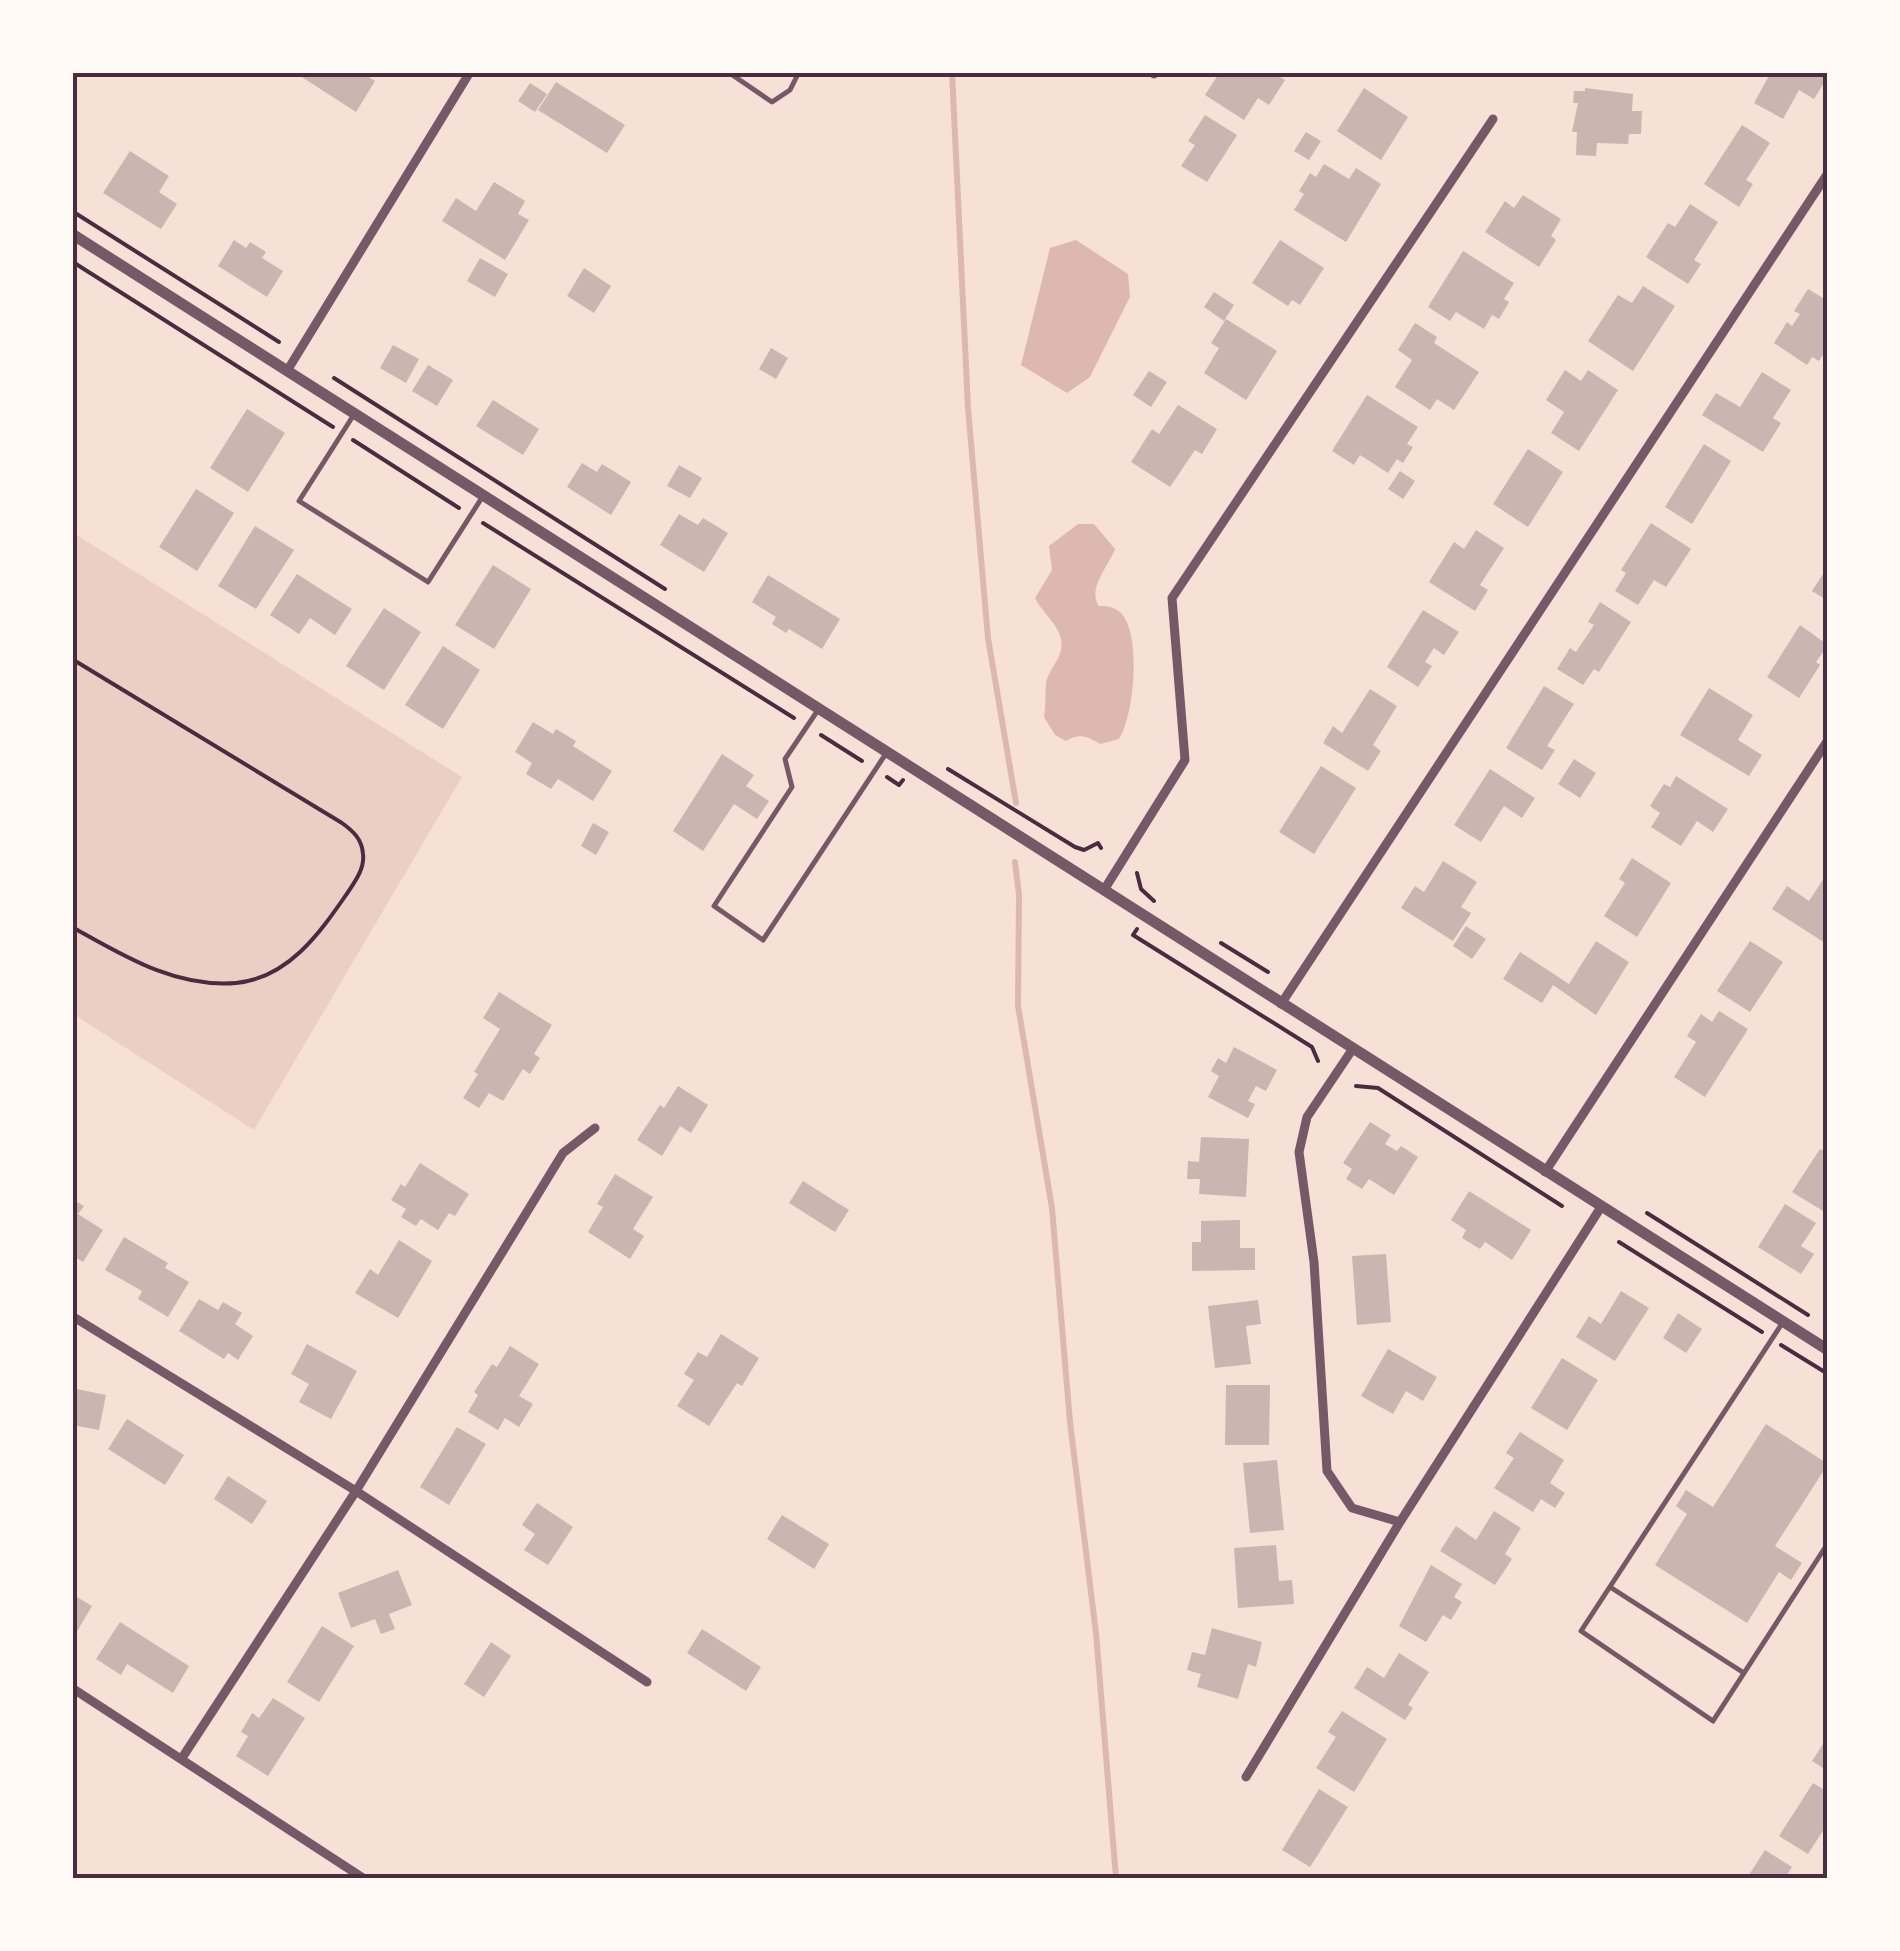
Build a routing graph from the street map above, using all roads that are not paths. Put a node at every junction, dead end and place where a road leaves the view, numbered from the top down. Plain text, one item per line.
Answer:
1 (470, 72) edge
2 (728, 72) edge
3 (800, 72) edge
4 (1493, 119) dead end
5 (1828, 173) edge
6 (72, 234) edge
7 (286, 371) junction
8 (354, 414) junction
9 (483, 496) junction
10 (818, 710) junction
11 (1828, 740) edge
12 (886, 753) junction
13 (1104, 890) junction
14 (1281, 1004) junction
15 (1352, 1050) junction
16 (595, 1128) dead end
17 (1545, 1172) junction
18 (1601, 1207) junction
19 (72, 1316) edge
20 (1783, 1322) junction
21 (1825, 1343) edge
22 (356, 1491) junction
23 (1400, 1522) junction
24 (1828, 1542) edge
25 (1610, 1587) junction
26 (1744, 1673) junction
27 (647, 1682) dead end
28 (72, 1688) edge
29 (182, 1758) junction
30 (1246, 1777) dead end
31 (363, 1878) edge

1 - 7 street
2 - 3 lane
4 - 13 street
5 - 14 street
6 - 7 street
7 - 8 street
8 - 9 street
8 - 9 lane
9 - 10 street
10 - 12 street
10 - 12 lane
11 - 17 street
12 - 13 street
13 - 14 street
14 - 15 street
15 - 17 street
15 - 23 street
16 - 22 street
17 - 18 street
18 - 20 street
18 - 23 street
19 - 22 street
20 - 21 street
20 - 25 lane
22 - 27 street
22 - 29 street
23 - 30 street
24 - 26 lane
25 - 26 lane
25 - 26 lane
28 - 29 street
29 - 31 street

